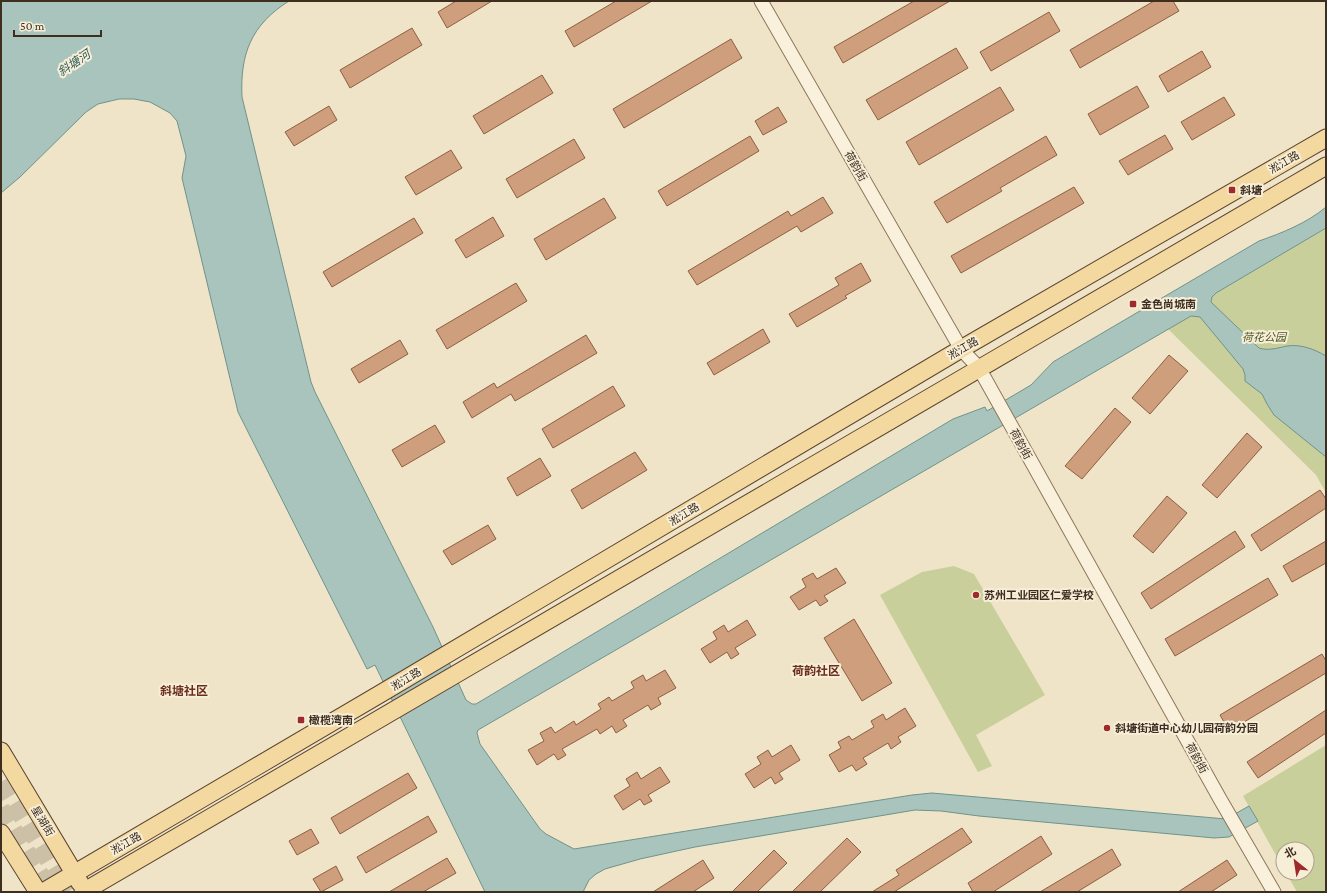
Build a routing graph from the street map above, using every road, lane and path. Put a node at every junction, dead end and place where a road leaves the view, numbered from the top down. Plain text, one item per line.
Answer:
1 (761, 1) edge
2 (1326, 138) edge
3 (1326, 166) edge
4 (961, 349) junction
5 (979, 368) junction
6 (1, 751) edge
7 (1, 833) edge
8 (74, 873) junction
9 (38, 892) edge
10 (43, 892) edge
11 (84, 892) edge
12 (1274, 892) edge

1 - 4 street, 荷韵街
2 - 4 main road, 淞江路
3 - 5 main road, 淞江路
4 - 5 street, 荷韵街
4 - 8 main road, 淞江路
5 - 11 main road, 淞江路
5 - 12 street, 荷韵街
6 - 8 main road, 星湖街
7 - 9 main road
8 - 10 main road, 淞江路
8 - 11 main road, 星湖街

